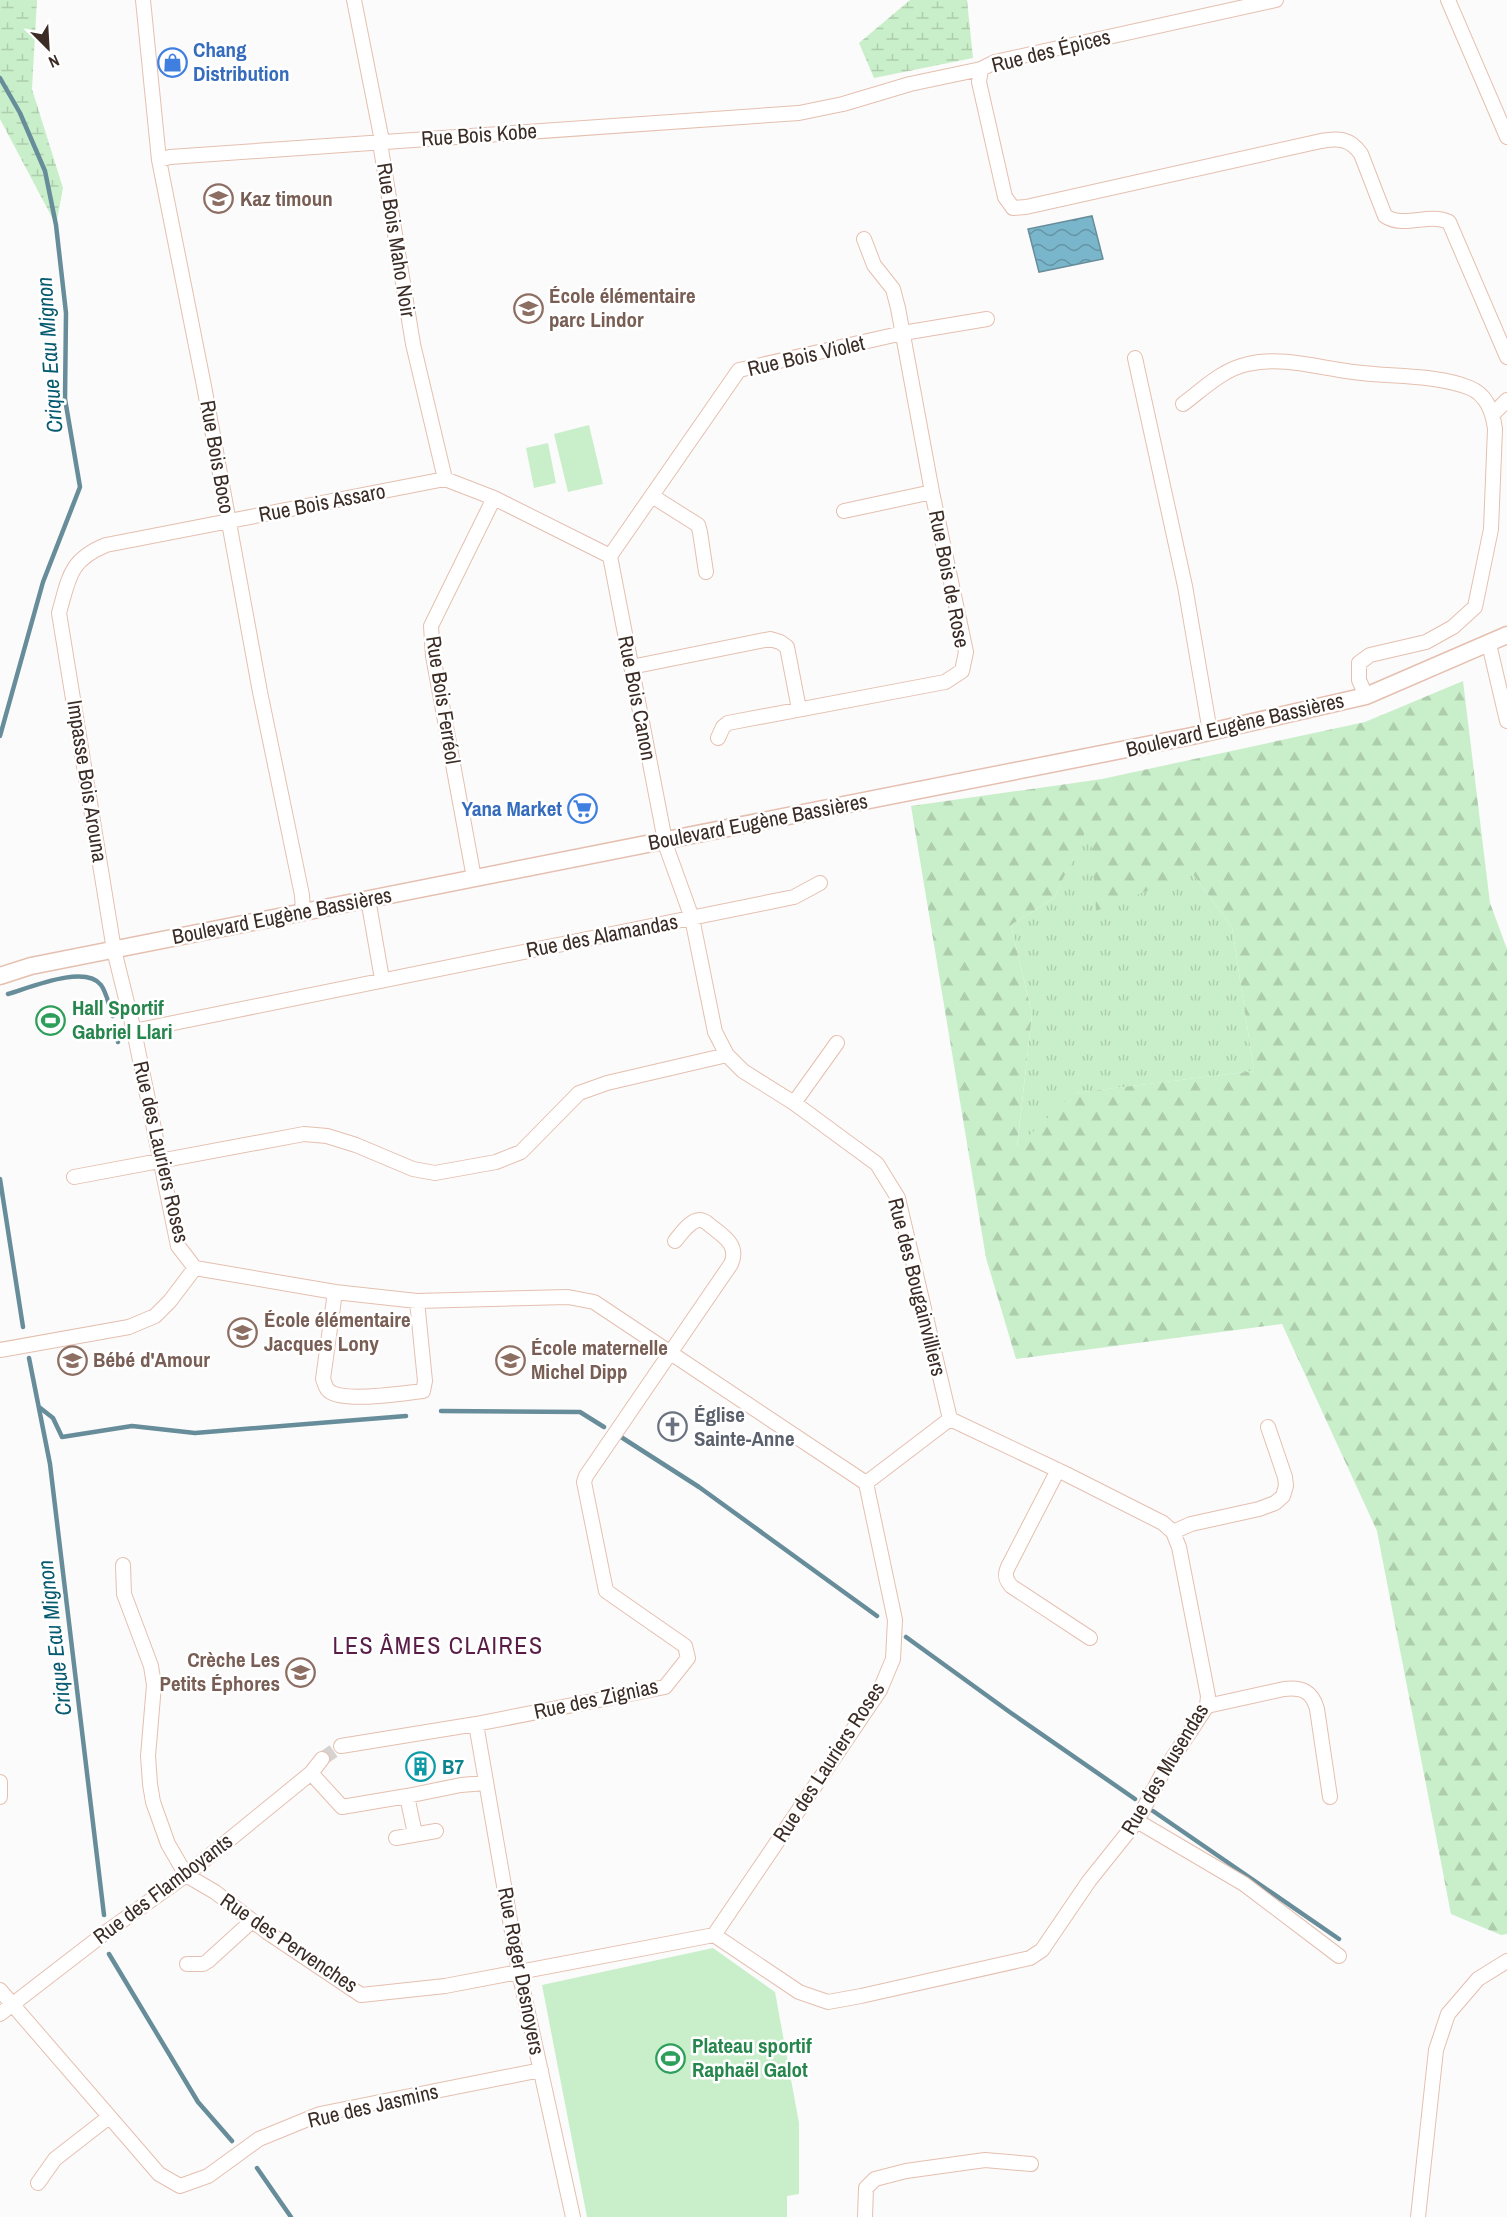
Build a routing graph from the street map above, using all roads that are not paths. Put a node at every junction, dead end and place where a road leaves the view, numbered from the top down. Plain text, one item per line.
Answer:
1 (143, 0) edge
2 (354, 0) edge
3 (1276, 0) edge
4 (1448, 0) edge
5 (981, 69) junction
6 (1507, 137) edge
7 (382, 141) junction
8 (159, 160) junction
9 (864, 239) dead end
10 (987, 319) dead end
11 (903, 333) junction
12 (1507, 357) edge
13 (1135, 358) dead end
14 (1507, 400) edge
15 (1183, 404) dead end
16 (1493, 414) junction
17 (445, 479) junction
18 (932, 492) junction
19 (652, 496) junction
20 (494, 498) junction
21 (844, 511) dead end
22 (229, 522) junction
23 (610, 556) junction
24 (706, 572) dead end
25 (59, 613) joint
26 (1507, 636) edge
27 (1489, 644) junction
28 (631, 667) junction
29 (1366, 696) junction
30 (799, 709) junction
31 (1507, 721) edge
32 (1210, 732) junction
33 (718, 738) dead end
34 (665, 840) junction
35 (474, 878) junction
36 (820, 884) dead end
37 (368, 899) junction
38 (303, 912) junction
39 (692, 918) junction
40 (114, 950) junction
41 (0, 976) edge
42 (382, 979) junction
43 (134, 1031) junction
44 (837, 1043) dead end
45 (727, 1055) junction
46 (794, 1103) junction
47 (161, 1160) junction
48 (74, 1177) dead end
49 (675, 1241) dead end
50 (195, 1268) junction
51 (335, 1292) junction
52 (417, 1301) junction
53 (0, 1350) edge
54 (671, 1351) junction
55 (950, 1419) junction
56 (1268, 1427) dead end
57 (1058, 1470) junction
58 (866, 1483) junction
59 (1173, 1532) junction
60 (123, 1565) dead end
61 (1090, 1638) dead end
62 (1207, 1706) junction
63 (476, 1724) junction
64 (341, 1746) tunnel mouth
65 (322, 1759) tunnel mouth
66 (311, 1773) junction
67 (0, 1782) edge
68 (485, 1783) junction
69 (407, 1796) junction
70 (0, 1797) edge
71 (1330, 1797) dead end
72 (1137, 1821) junction
73 (436, 1831) dead end
74 (415, 1834) junction
75 (396, 1838) dead end
76 (186, 1875) junction
77 (252, 1921) junction
78 (714, 1935) junction
79 (1339, 1956) dead end
80 (1507, 1961) edge
81 (187, 1964) dead end
82 (519, 1972) junction
83 (0, 1990) edge
84 (12, 2004) junction
85 (0, 2014) edge
86 (541, 2070) junction
87 (109, 2117) junction
88 (1030, 2164) dead end
89 (38, 2183) dead end
90 (573, 2217) edge
91 (865, 2217) edge
92 (1418, 2217) edge

1 - 8 street, Rue Bois Boco
2 - 7 street, Rue Bois Maho Noir
3 - 5 street, Rue des Épices
4 - 6 street
5 - 7 street, Rue Bois Kobe
5 - 12 street, Rue des Épices
7 - 8 street, Rue Bois Kobe
7 - 17 street, Rue Bois Maho Noir
8 - 22 street, Rue Bois Boco
9 - 11 street, Rue Bois de Rose
10 - 11 street, Rue Bois Violet
11 - 18 street, Rue Bois de Rose
11 - 19 street, Rue Bois Violet
13 - 32 street
14 - 16 street
15 - 16 street
16 - 29 street
17 - 20 street
17 - 22 street, Rue Bois Assaro
18 - 21 street
18 - 30 street, Rue Bois de Rose
19 - 23 street, Rue Bois Violet
19 - 24 street
20 - 23 street
20 - 35 street, Rue Bois Ferréol
22 - 25 street, Rue Bois Assaro
22 - 38 street, Rue Bois Boco
23 - 28 street, Rue Bois Canon
25 - 40 street, Impasse Bois Arouna
26 - 27 street, Boulevard Eugène Bassières
27 - 29 street, Boulevard Eugène Bassières
27 - 31 street
28 - 30 street
28 - 34 street, Rue Bois Canon
29 - 32 street, Boulevard Eugène Bassières
30 - 33 street, Rue Bois de Rose
32 - 34 street, Boulevard Eugène Bassières
34 - 35 street, Boulevard Eugène Bassières
34 - 39 street, Rue des Bougainvilliers
35 - 37 street, Boulevard Eugène Bassières
36 - 39 street, Rue des Alamandas
37 - 38 street, Boulevard Eugène Bassières
37 - 42 street
38 - 40 street, Boulevard Eugène Bassières
39 - 42 street, Rue des Alamandas
39 - 45 street, Rue des Bougainvilliers
40 - 41 street, Boulevard Eugène Bassières
40 - 43 street, Rue des Lauriers Roses
42 - 43 street, Rue des Alamandas
43 - 47 street, Rue des Lauriers Roses
44 - 46 street
45 - 46 street, Rue des Bougainvilliers
45 - 47 street
46 - 55 street, Rue des Bougainvilliers
47 - 48 street
47 - 50 street, Rue des Lauriers Roses
49 - 54 street, Rue des Zignias
50 - 51 street, Rue des Lauriers Roses
50 - 53 street
51 - 52 street, Rue des Lauriers Roses
51 - 52 street
52 - 54 street, Rue des Lauriers Roses
54 - 58 street, Rue des Lauriers Roses
54 - 63 street, Rue des Zignias
55 - 57 street
55 - 58 street
56 - 59 street
57 - 59 street
57 - 61 street
58 - 78 street, Rue des Lauriers Roses
59 - 62 street, Rue des Musendas
60 - 76 street, Rue des Pervenches
62 - 71 street
62 - 72 street, Rue des Musendas
63 - 64 street
63 - 68 street, Rue Roger Desnoyers
65 - 66 street, Rue des Flamboyants
66 - 69 street
66 - 76 street, Rue des Flamboyants
67 - 70 street
68 - 69 street
68 - 82 street, Rue Roger Desnoyers
69 - 74 street
72 - 78 street, Rue des Musendas
72 - 79 street
73 - 74 street
74 - 75 street
76 - 77 street, Rue des Pervenches
76 - 84 street, Rue des Flamboyants
77 - 81 street
77 - 82 street, Rue des Pervenches
78 - 82 street, Rue des Pervenches
80 - 92 street
82 - 86 street, Rue Roger Desnoyers
83 - 84 street, Rue des Jasmins
84 - 85 street, Rue des Flamboyants
84 - 87 street, Rue des Jasmins
86 - 87 street, Rue des Jasmins
86 - 90 street, Rue Roger Desnoyers
87 - 89 street
88 - 91 street

